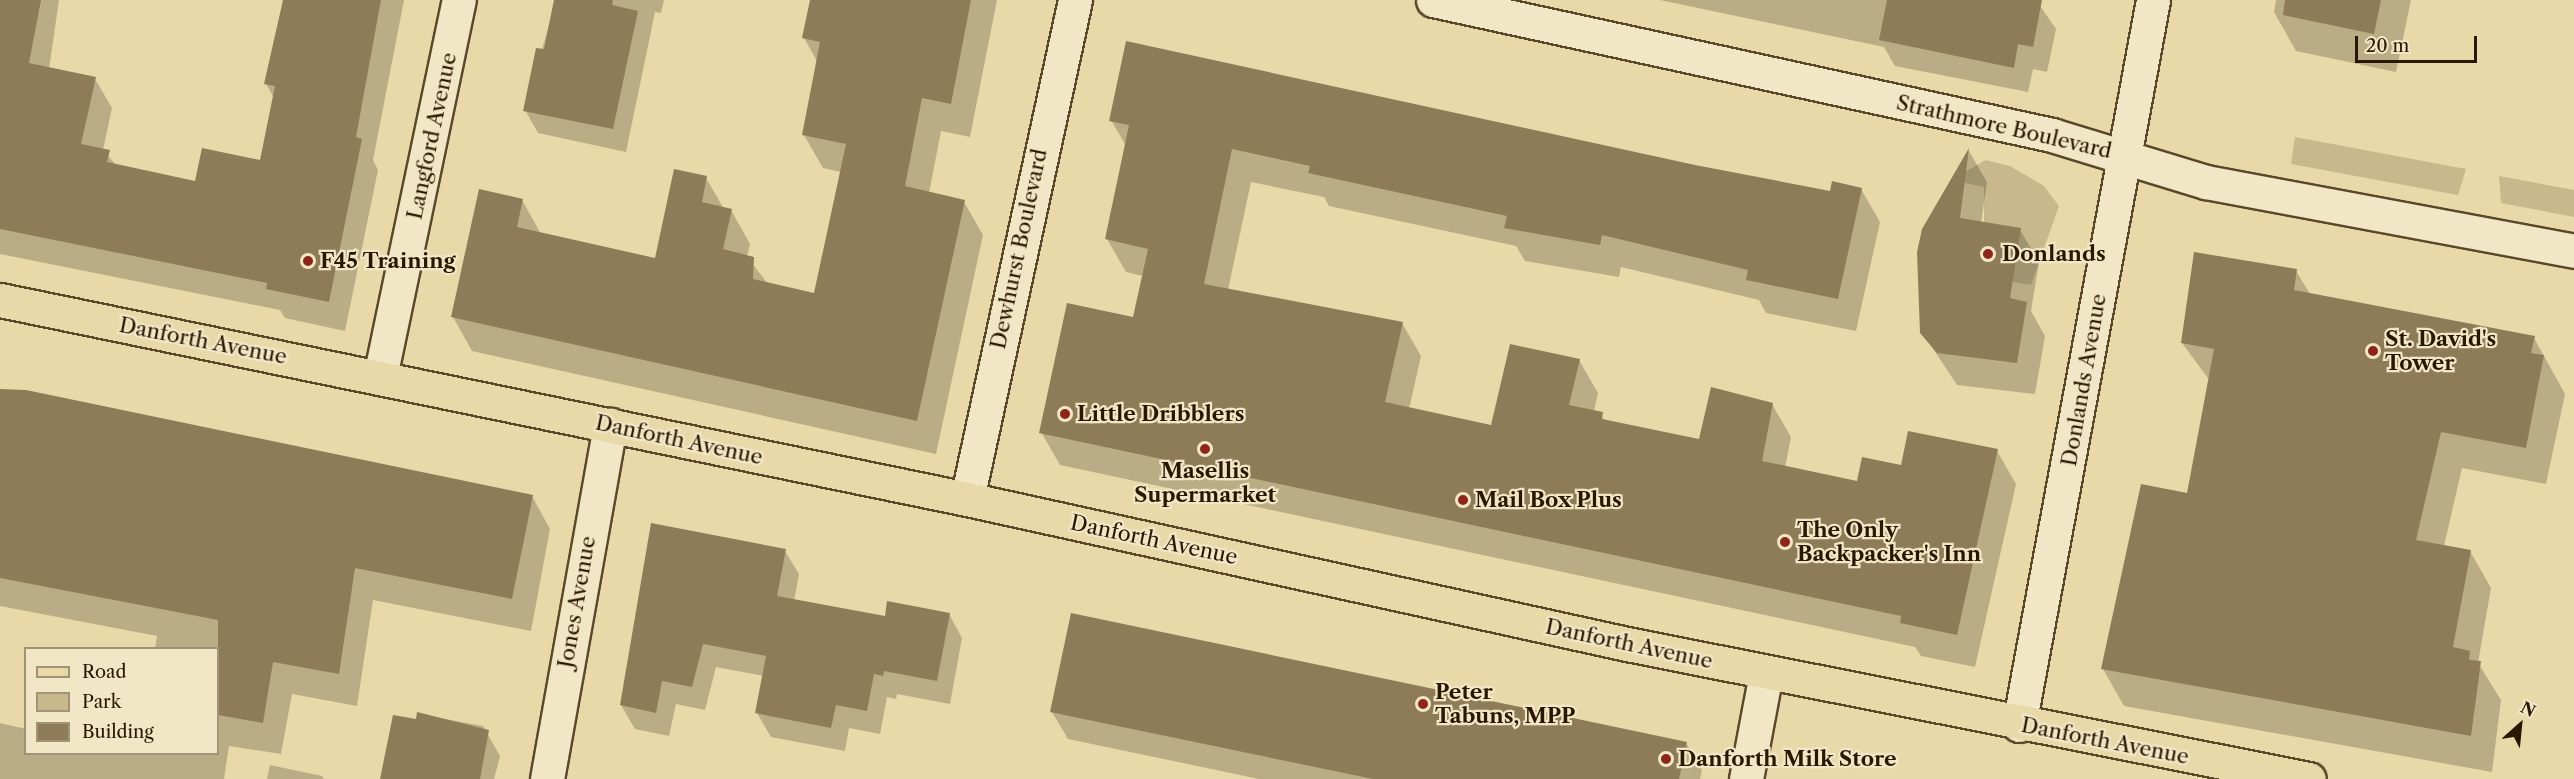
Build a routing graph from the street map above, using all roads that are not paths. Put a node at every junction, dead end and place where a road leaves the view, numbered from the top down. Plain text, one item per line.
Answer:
1 (459, 0) edge
2 (1075, 0) edge
3 (1433, 0) edge
4 (2153, 0) edge
5 (2125, 155) junction
6 (2574, 251) edge
7 (0, 300) edge
8 (380, 377) junction
9 (610, 425) junction
10 (967, 499) junction
11 (1766, 673) junction
12 (2019, 725) junction
13 (547, 779) edge
14 (1746, 779) edge
15 (2309, 779) edge

1 - 8 street, Langford Avenue
2 - 10 street, Dewhurst Boulevard
3 - 5 street, Strathmore Boulevard
4 - 5 street, Donlands Avenue
5 - 6 street, Strathmore Boulevard
5 - 12 street, Donlands Avenue
7 - 8 main road, Danforth Avenue
8 - 9 main road, Danforth Avenue
9 - 10 main road, Danforth Avenue
9 - 13 street, Jones Avenue
10 - 11 main road, Danforth Avenue
11 - 12 main road, Danforth Avenue
11 - 14 street
12 - 15 main road, Danforth Avenue

